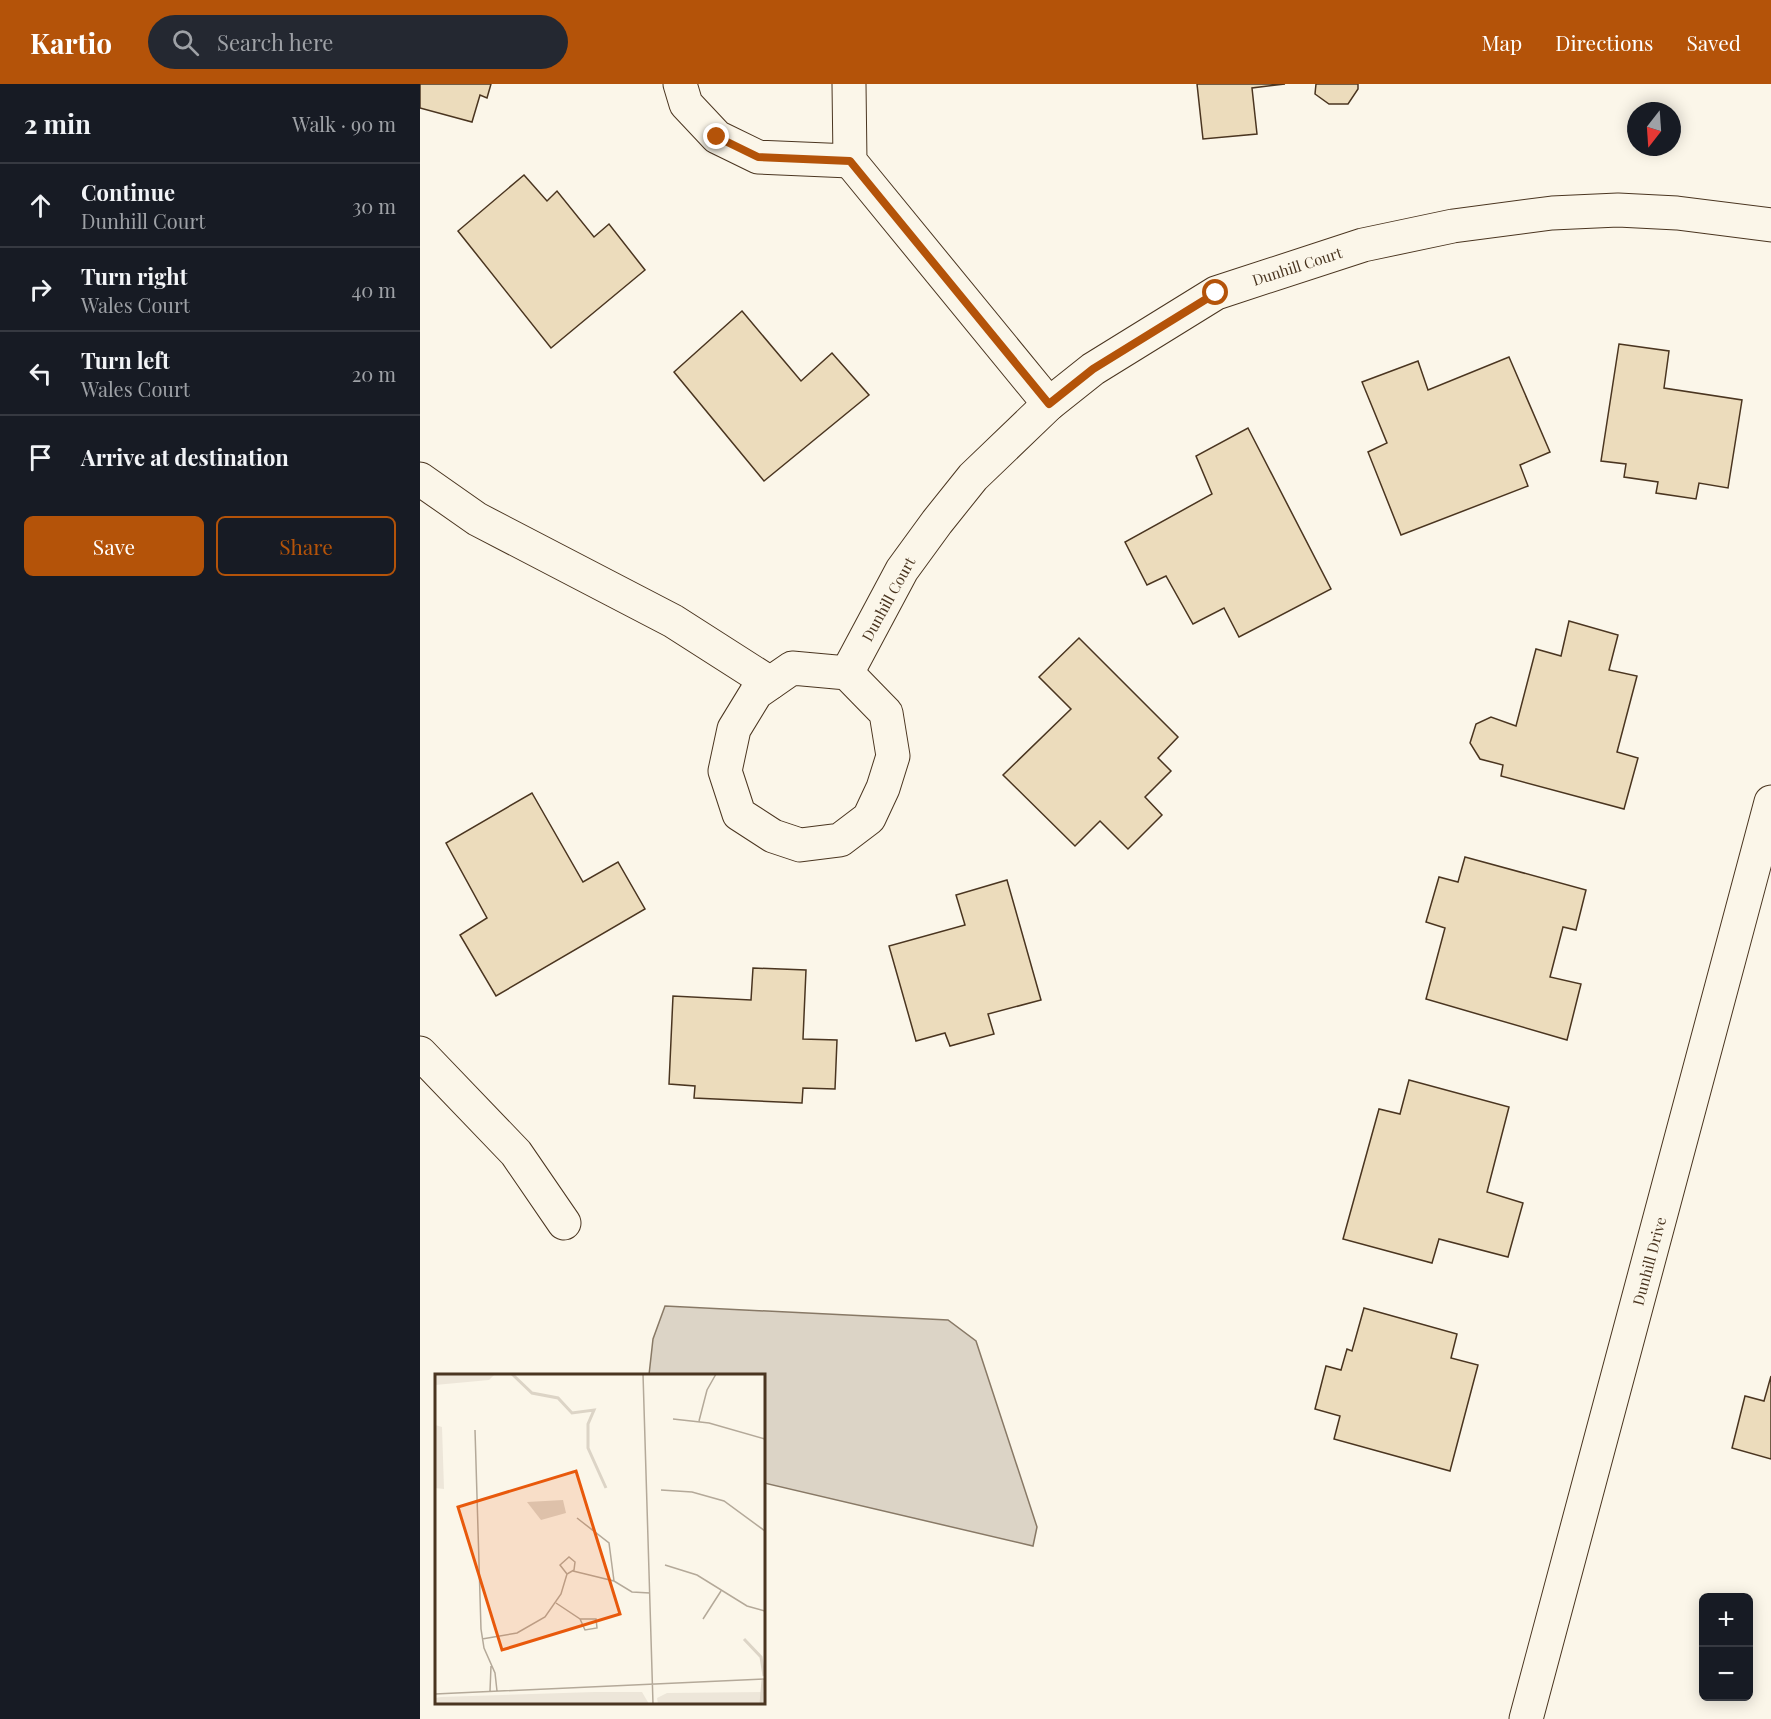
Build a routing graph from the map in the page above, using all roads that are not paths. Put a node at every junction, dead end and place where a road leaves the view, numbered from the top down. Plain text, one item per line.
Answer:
1 (680, 84) edge
2 (849, 84) edge
3 (850, 161) junction
4 (1771, 225) edge
5 (1049, 404) junction
6 (420, 479) edge
7 (847, 673) junction
8 (770, 683) junction
9 (1771, 802) edge
10 (420, 1053) edge
11 (564, 1223) dead end
12 (1526, 1719) edge

1 - 3 street
2 - 3 street
3 - 5 street
4 - 5 street, Dunhill Court
5 - 7 street, Dunhill Court
6 - 8 street
7 - 8 street
7 - 8 street
9 - 12 street, Dunhill Drive
10 - 11 street

